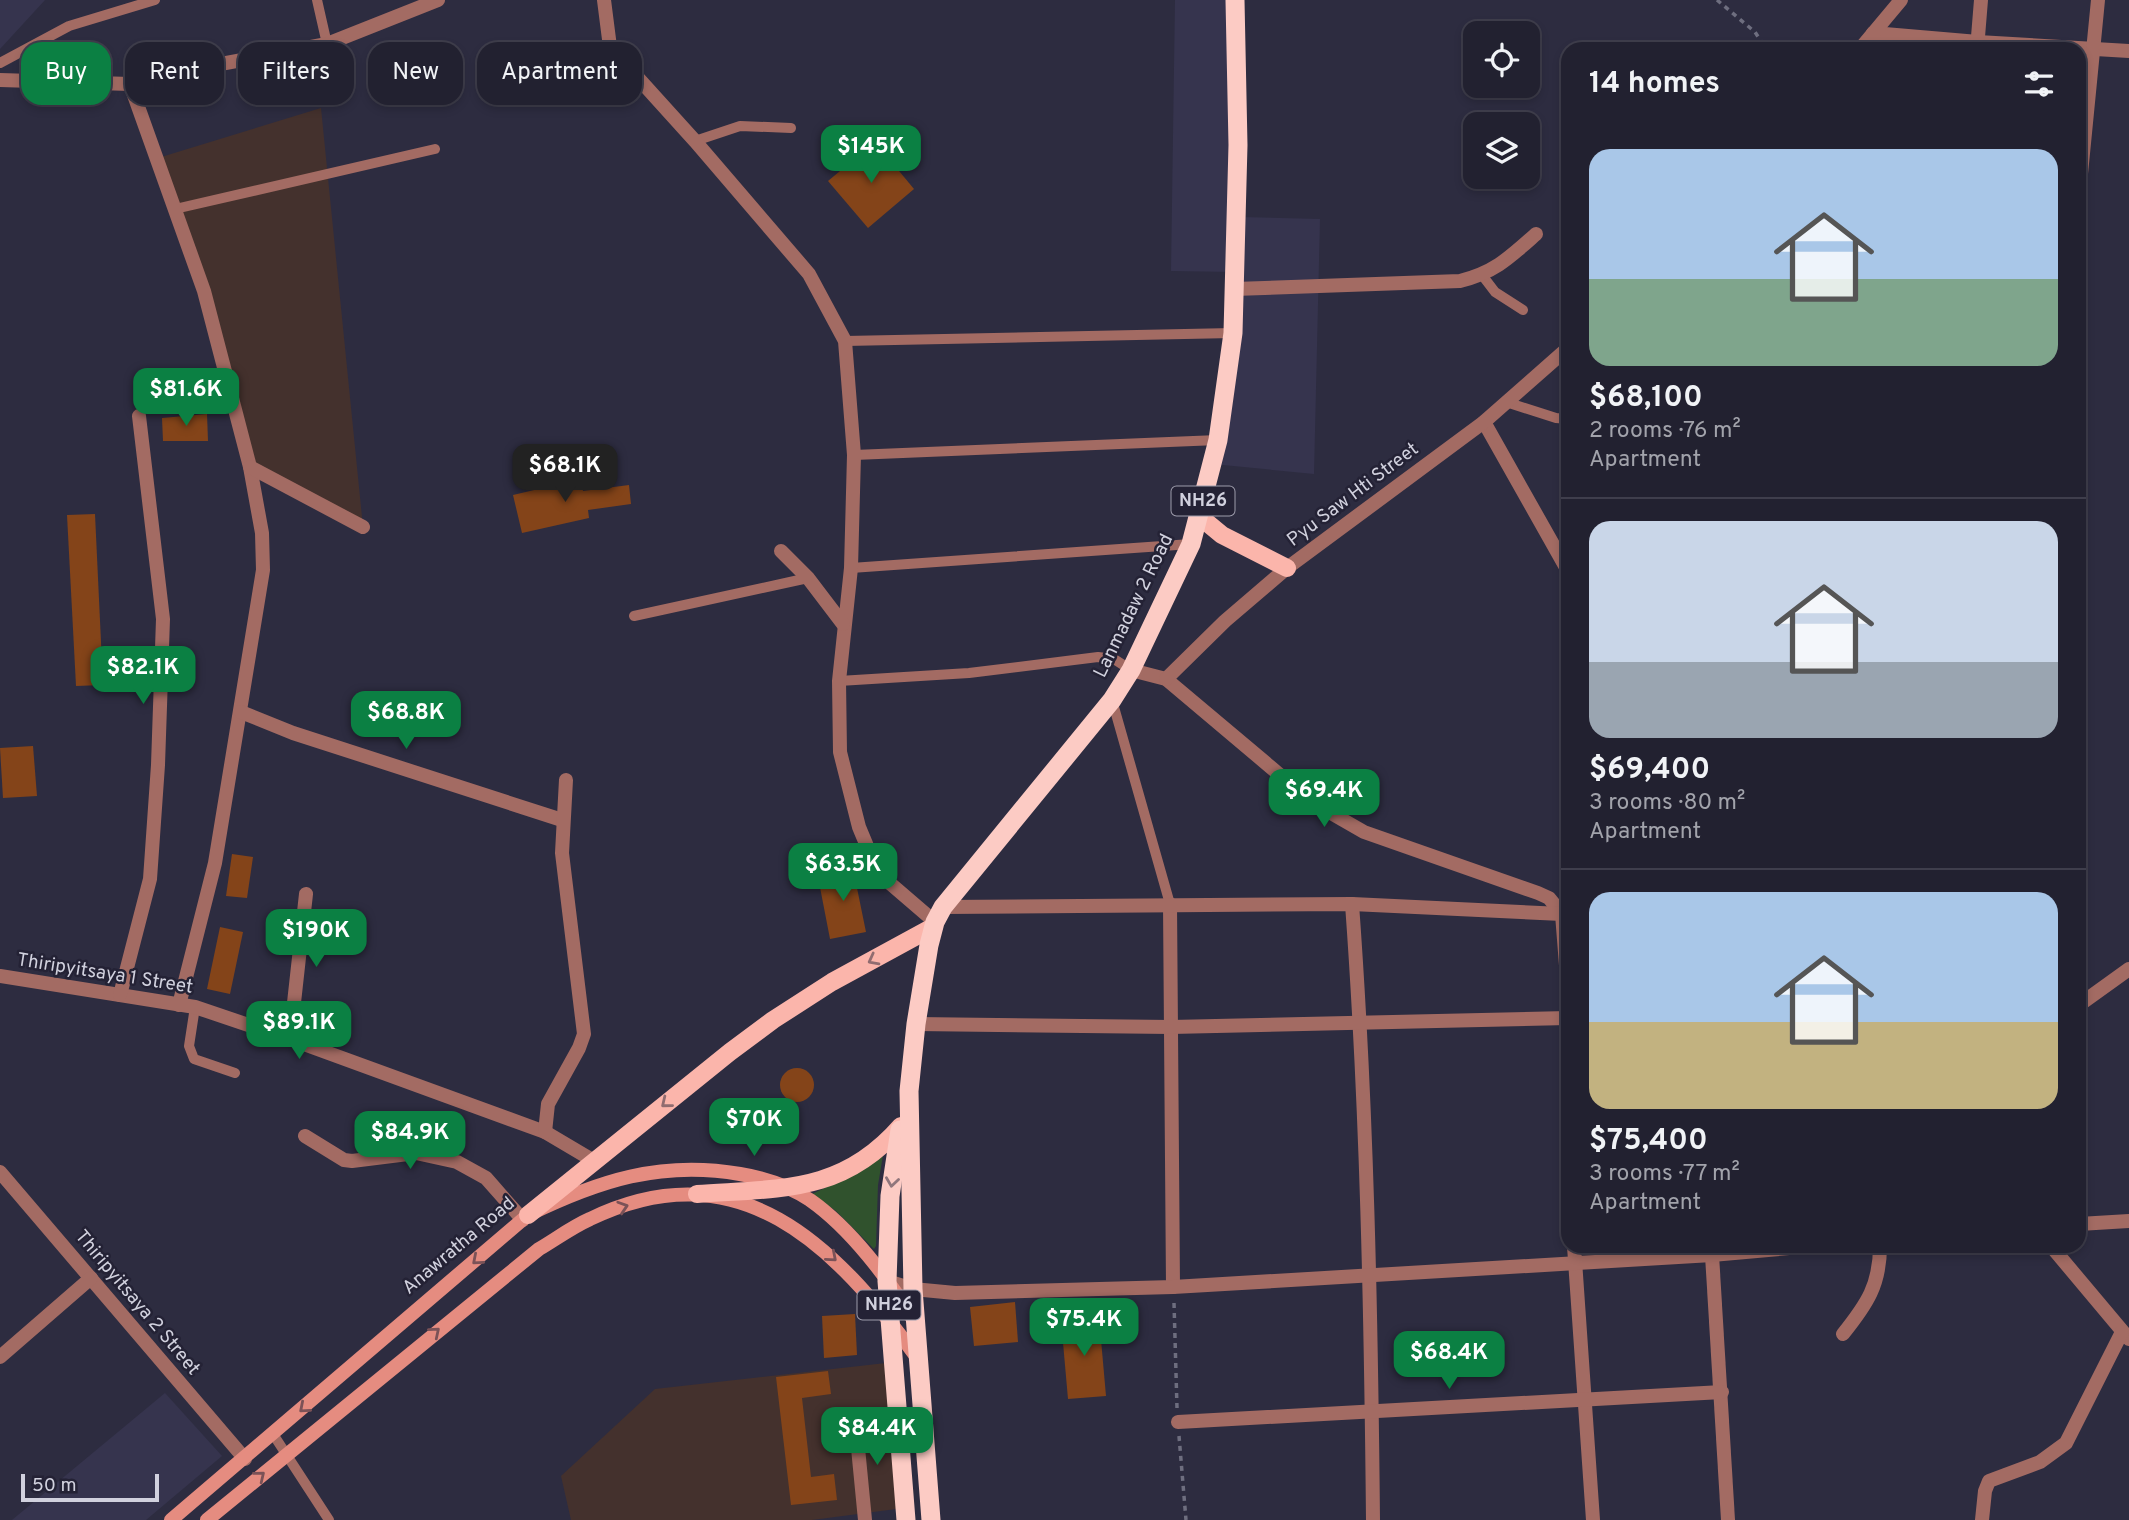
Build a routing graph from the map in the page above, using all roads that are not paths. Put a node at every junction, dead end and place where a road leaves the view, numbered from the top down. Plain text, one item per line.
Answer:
1 (155, 0) edge
2 (317, 0) edge
3 (438, 0) edge
4 (604, 0) edge
5 (1236, 0) edge
6 (1901, 0) edge
7 (1981, 0) edge
8 (2098, 0) edge
9 (1873, 33) junction
10 (327, 42) edge
11 (332, 42) edge
12 (1866, 42) edge
13 (1945, 42) edge
14 (1977, 42) edge
15 (2086, 49) edge
16 (2095, 49) junction
17 (2129, 51) edge
18 (0, 63) edge
19 (0, 80) edge
20 (125, 84) edge
21 (138, 105) edge
22 (791, 128) dead end
23 (2086, 131) edge
24 (695, 141) junction
25 (435, 149) dead end
26 (175, 209) junction
27 (1536, 234) dead end
28 (1482, 275) junction
29 (1234, 289) junction
30 (1523, 310) dead end
31 (1233, 332) junction
32 (845, 341) junction
33 (1561, 354) edge
34 (1506, 402) junction
35 (139, 416) dead end
36 (1561, 418) edge
37 (1484, 422) junction
38 (1218, 440) junction
39 (854, 454) junction
40 (250, 467) junction
41 (1199, 516) junction
42 (363, 527) dead end
43 (1191, 544) junction
44 (781, 551) dead end
45 (1561, 559) edge
46 (851, 568) junction
47 (1287, 568) junction
48 (808, 578) junction
49 (634, 616) dead end
50 (844, 624) junction
51 (1131, 670) junction
52 (1166, 679) junction
53 (839, 681) junction
54 (1112, 700) junction
55 (240, 712) junction
56 (566, 779) dead end
57 (562, 820) junction
58 (306, 894) dead end
59 (1170, 904) junction
60 (1352, 904) junction
61 (1561, 913) edge
62 (1561, 914) edge
63 (937, 919) junction
64 (2129, 969) edge
65 (0, 976) edge
66 (2109, 984) junction
67 (2129, 986) edge
68 (120, 995) junction
69 (2086, 1000) edge
70 (179, 1004) junction
71 (195, 1007) junction
72 (1561, 1018) edge
73 (1361, 1022) junction
74 (916, 1024) junction
75 (1171, 1027) junction
76 (290, 1039) junction
77 (235, 1073) dead end
78 (909, 1091) junction
79 (901, 1126) junction
80 (545, 1132) junction
81 (305, 1136) dead end
82 (594, 1161) junction
83 (0, 1172) edge
84 (787, 1187) junction
85 (698, 1194) junction
86 (526, 1218) junction
87 (2129, 1220) edge
88 (2086, 1223) edge
89 (1574, 1253) edge
90 (1734, 1253) edge
91 (1880, 1253) edge
92 (2056, 1253) edge
93 (1712, 1255) junction
94 (1574, 1262) junction
95 (1370, 1275) junction
96 (91, 1278) junction
97 (887, 1281) junction
98 (1173, 1287) junction
99 (912, 1289) junction
100 (891, 1322) junction
101 (915, 1323) junction
102 (1843, 1334) dead end
103 (2125, 1335) edge
104 (0, 1357) edge
105 (918, 1359) junction
106 (1722, 1392) junction
107 (1585, 1401) junction
108 (1372, 1412) junction
109 (855, 1417) dead end
110 (1178, 1422) road end
111 (274, 1434) junction
112 (287, 1455) junction
113 (244, 1459) junction
114 (171, 1520) edge
115 (207, 1520) edge
116 (329, 1520) edge
117 (865, 1520) edge
118 (906, 1520) edge
119 (931, 1520) edge
120 (1373, 1520) edge
121 (1593, 1520) edge
122 (1728, 1520) edge
123 (1982, 1520) edge

1 - 18 lane
2 - 10 lane
3 - 11 street
4 - 24 street
5 - 29 highway, Lanmadaw 2 Road / NH26
6 - 9 street
7 - 14 street
8 - 16 street
9 - 12 street
9 - 13 street
15 - 16 street
16 - 17 street
16 - 23 street
19 - 20 street
21 - 26 street
22 - 24 lane
24 - 32 street
25 - 26 lane
26 - 40 street
27 - 28 street
28 - 29 street
28 - 30 lane
29 - 31 highway, Lanmadaw 2 Road / NH26
31 - 32 lane
31 - 38 highway, Lanmadaw 2 Road / NH26
32 - 39 street
33 - 34 street, Pyu Saw Hti Street
34 - 36 lane
34 - 37 street, Pyu Saw Hti Street
35 - 68 street
37 - 45 street
37 - 47 street, Pyu Saw Hti Street
38 - 39 lane
38 - 41 highway, Lanmadaw 2 Road / NH26
39 - 46 street
40 - 42 street
40 - 55 street
41 - 43 highway, Lanmadaw 2 Road / NH26
41 - 47 main road
43 - 46 lane
43 - 51 highway, Lanmadaw 2 Road / NH26
44 - 48 street
46 - 50 street
47 - 52 street, Pyu Saw Hti Street
48 - 49 lane
48 - 50 street
50 - 53 street
51 - 52 street
51 - 53 lane
51 - 54 highway, Lanmadaw 2 Road / NH26
52 - 61 street
53 - 63 street
54 - 59 lane
54 - 63 highway, Lanmadaw 2 Road / NH26
55 - 57 street
55 - 70 street
56 - 57 street
57 - 80 street
58 - 76 street
59 - 60 street
59 - 63 street
59 - 75 street
60 - 62 street
60 - 73 street
63 - 74 highway, NH26
63 -> 82 main road
64 - 66 street
65 - 68 street, Thiripyitsaya 1 Street
66 - 67 street
66 - 69 street
68 - 70 street, Thiripyitsaya 1 Street
70 - 71 street, Thiripyitsaya 1 Street
71 - 76 street, Thiripyitsaya 1 Street
71 - 77 lane
72 - 73 street
73 - 75 street
73 - 95 street
74 - 75 street
74 - 78 highway, NH26
75 - 98 street
76 - 80 street, Thiripyitsaya 1 Street
78 - 79 highway, NH26
78 - 99 highway, Anawratha Road / NH26
79 - 84 main road
79 -> 97 highway, NH26
80 - 82 street, Thiripyitsaya 1 Street
81 - 86 street
82 - 86 main road
83 - 96 street, Thiripyitsaya 2 Street
84 - 85 main road
84 - 86 main road, Anawratha Road
84 - 97 main road, Anawratha Road
85 -> 100 main road
112 -> 85 main road
86 -> 111 main road, Anawratha Road
87 - 88 street
89 - 94 street
90 - 93 street
91 - 102 street
92 - 103 street
93 - 94 street
93 - 106 street
94 - 95 street
94 - 107 street
95 - 98 street
95 - 108 street
96 - 104 street
96 - 113 street, Thiripyitsaya 2 Street
97 - 99 street
97 - 100 highway, NH26
97 - 101 main road, Anawratha Road
98 - 99 street
99 - 101 highway, Anawratha Road / NH26
100 - 105 main road
100 - 118 highway, NH26
101 - 105 highway, Anawratha Road / NH26
103 - 123 street
105 - 119 highway, Anawratha Road / NH26
106 - 107 street
106 - 122 street
107 - 108 street
107 - 121 street
108 - 110 street
108 - 120 street
109 - 117 street
111 - 112 lane
111 - 113 main road, Anawratha Road
115 -> 112 main road
112 - 116 lane
113 - 114 main road, Anawratha Road

